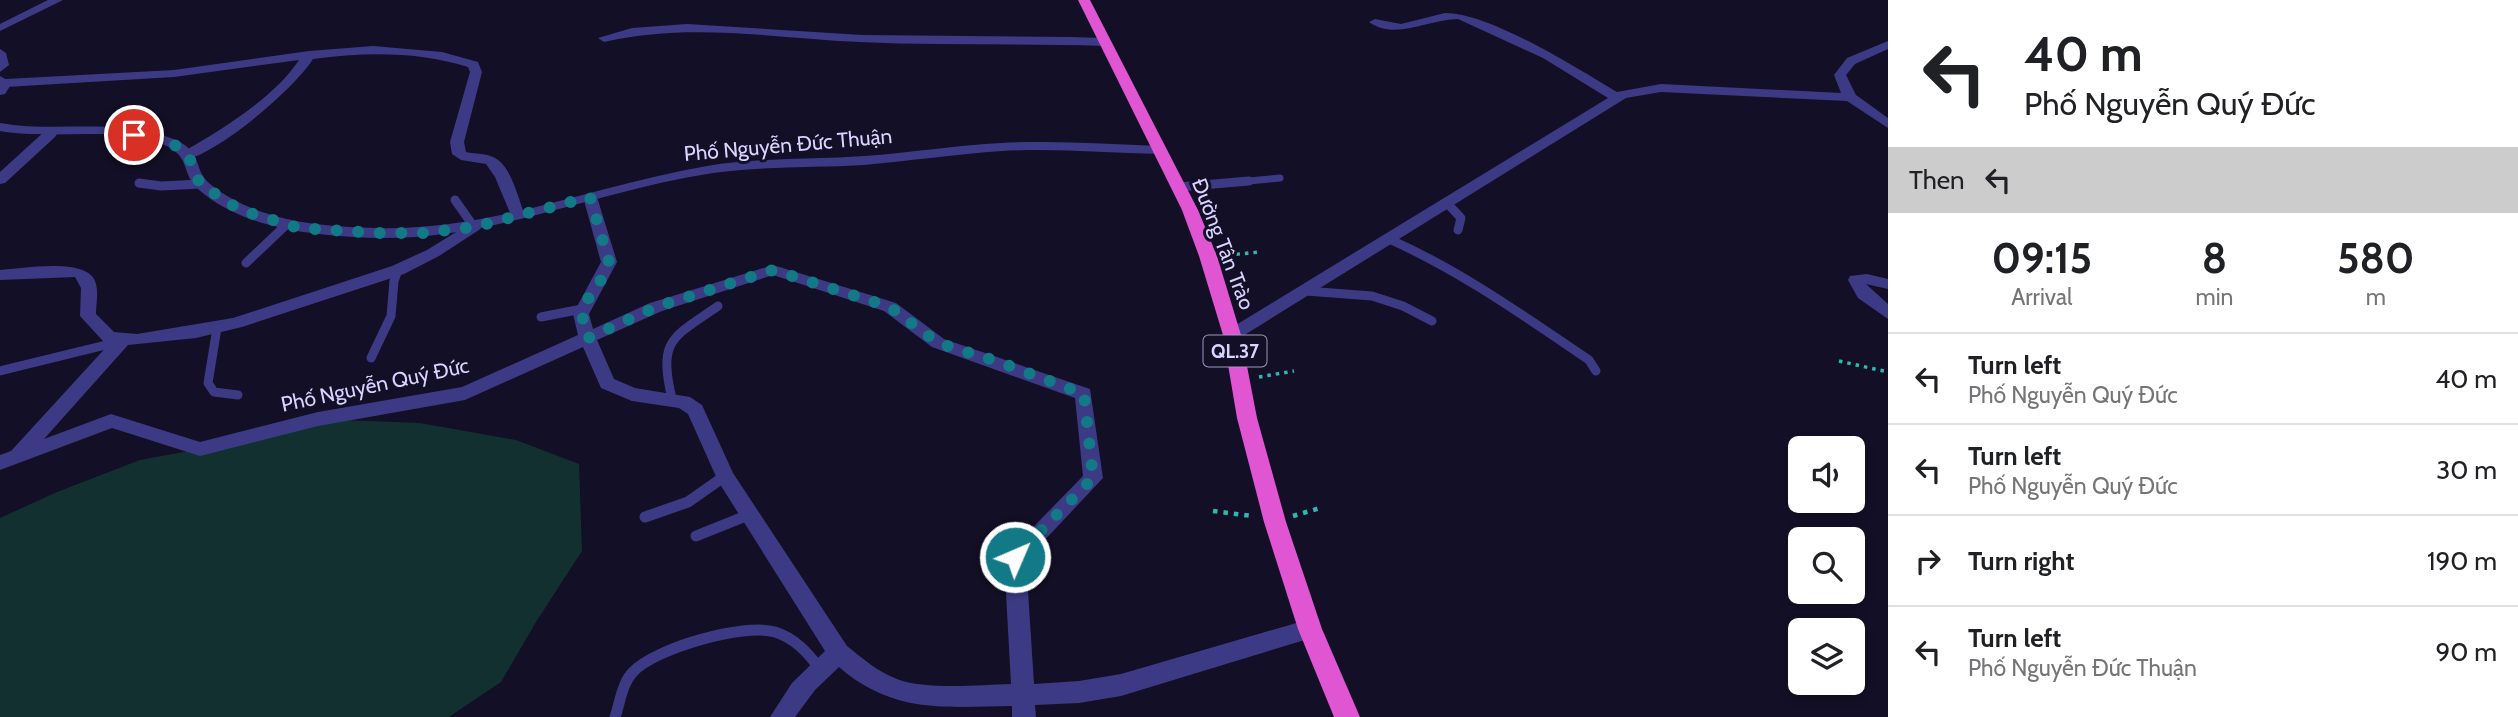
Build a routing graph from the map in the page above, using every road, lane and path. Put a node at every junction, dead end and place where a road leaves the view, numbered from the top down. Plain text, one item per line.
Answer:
1 (57, 0) edge
2 (1084, 0) edge
3 (1375, 22) dead end
4 (0, 28) edge
5 (604, 38) dead end
6 (1105, 42) junction
7 (1888, 46) edge
8 (0, 53) edge
9 (309, 55) junction
10 (0, 68) edge
11 (2, 85) edge
12 (1616, 97) junction
13 (1850, 97) junction
14 (1872, 113) junction
15 (1888, 117) edge
16 (1888, 124) edge
17 (0, 127) edge
18 (50, 134) junction
19 (1160, 150) junction
20 (188, 155) junction
21 (1280, 178) dead end
22 (0, 180) edge
23 (139, 183) dead end
24 (200, 184) junction
25 (1179, 187) junction
26 (590, 197) junction
27 (455, 200) dead end
28 (1447, 203) junction
29 (519, 215) junction
30 (286, 225) junction
31 (474, 227) junction
32 (1458, 230) dead end
33 (1390, 239) junction
34 (1260, 252) dead end
35 (1208, 256) junction
36 (246, 263) dead end
37 (398, 270) junction
38 (0, 275) edge
39 (1888, 284) edge
40 (1306, 291) junction
41 (718, 306) dead end
42 (582, 309) junction
43 (1888, 313) edge
44 (541, 317) dead end
45 (1433, 321) dead end
46 (216, 328) junction
47 (1232, 335) junction
48 (588, 338) junction
49 (123, 340) junction
50 (371, 358) dead end
51 (1839, 361) dead end
52 (0, 371) edge
53 (1294, 371) dead end
54 (1596, 371) dead end
55 (1888, 372) edge
56 (1240, 380) junction
57 (237, 395) dead end
58 (672, 398) junction
59 (8, 460) edge
60 (0, 475) edge
61 (725, 476) junction
62 (1320, 508) dead end
63 (1213, 511) dead end
64 (751, 514) junction
65 (645, 517) dead end
66 (1275, 522) junction
67 (696, 536) dead end
68 (1310, 629) junction
69 (839, 653) junction
70 (820, 669) junction
71 (1023, 695) junction
72 (615, 717) edge
73 (782, 717) edge
74 (1024, 717) edge
75 (1347, 717) edge

1 - 4 street
2 - 6 highway, Đường Tân Trào / QL.37
3 - 12 street
5 - 6 street
6 - 19 highway, Đường Tân Trào / QL.37
7 - 13 street
8 - 10 street
9 - 11 street
9 - 20 street
9 - 29 street
12 - 13 street
12 - 28 street
13 - 14 street
14 - 15 lane
14 - 16 street
17 - 18 street
18 - 20 street
18 - 22 street
19 - 25 highway, Đường Tân Trào / QL.37
19 - 26 street, Phố Nguyễn Đức Thuận
20 - 24 street
21 - 25 lane
23 - 24 lane
24 - 30 street, Phố Nguyễn Đức Thuận
25 - 35 highway, Đường Tân Trào / QL.37
26 - 29 street, Phố Nguyễn Đức Thuận
26 - 42 street
27 - 31 lane
28 - 32 lane
28 - 33 street
29 - 31 street, Phố Nguyễn Đức Thuận
30 - 31 street, Phố Nguyễn Đức Thuận
30 - 36 lane
31 - 37 street
33 - 40 street
33 - 54 lane
34 - 35 path
35 - 47 highway, Đường Tân Trào / QL.37
37 - 46 street
37 - 50 lane
38 - 49 street
39 - 43 street
40 - 45 lane
40 - 47 street
41 - 58 lane
42 - 44 lane
42 - 48 street
46 - 49 street
46 - 57 lane
47 - 56 highway, Đường Tân Trào / QL.37
48 - 58 street
48 - 59 street, Phố Nguyễn Quý Đức
48 - 71 street, Phố Nguyễn Quý Đức
49 - 52 lane
49 - 59 street
51 - 55 path
53 - 56 path
56 - 66 highway, Đường Tân Trào / QL.37
58 - 61 street
59 - 60 street
61 - 64 street
61 - 65 lane
62 - 66 path
63 - 66 path
64 - 67 lane
64 - 69 street
66 - 68 highway, Đường Tân Trào / QL.37
68 - 71 street
68 - 75 highway, Đường Tân Trào / QL.37
69 - 70 street
69 - 71 street
70 - 72 lane
70 - 73 street
71 - 74 street, Phố Nguyễn Quý Đức

